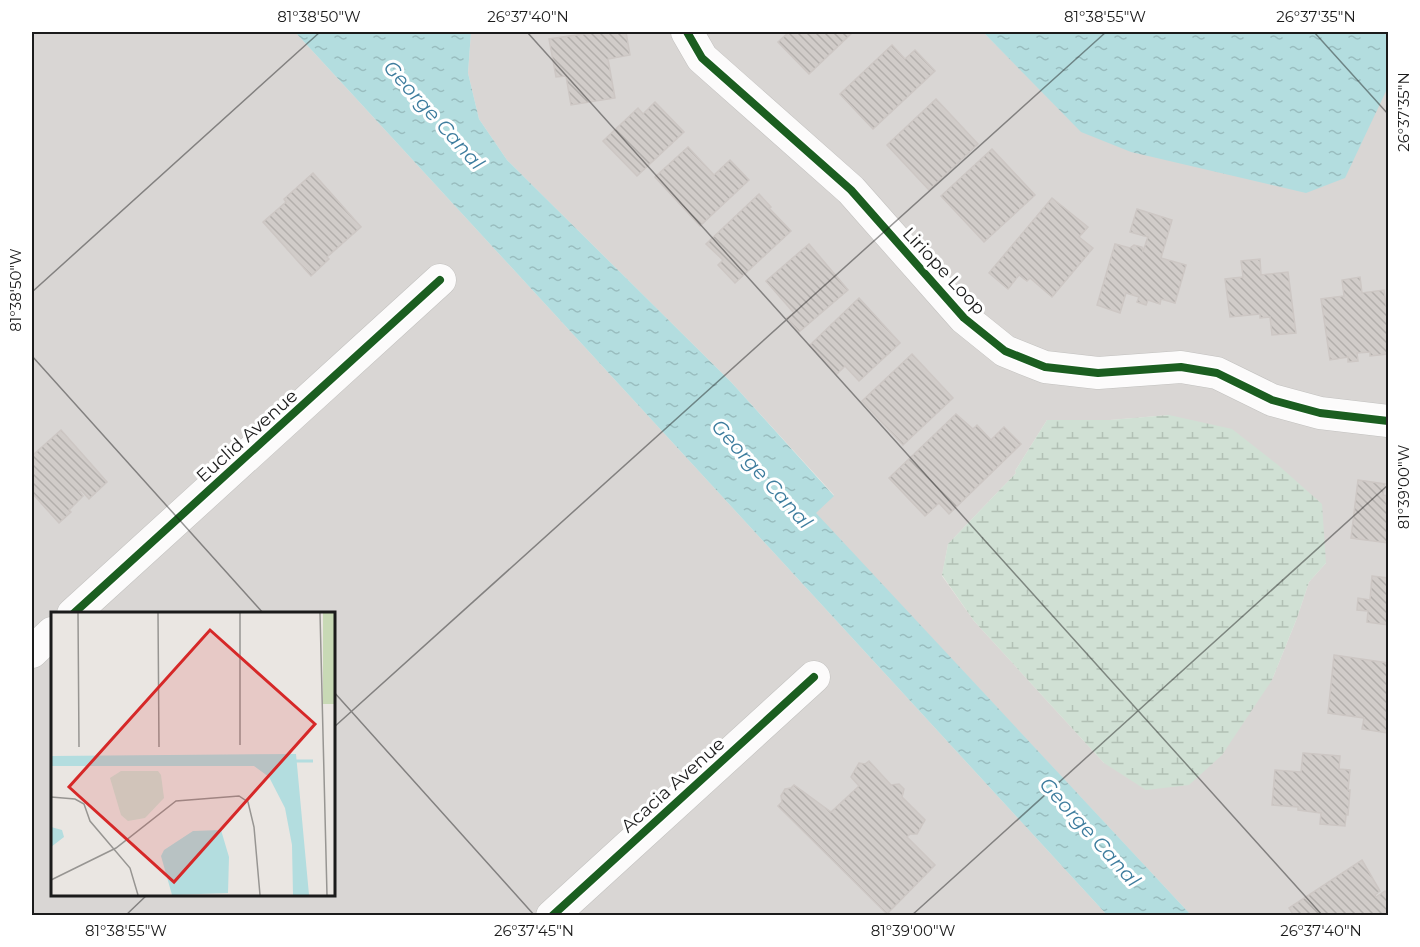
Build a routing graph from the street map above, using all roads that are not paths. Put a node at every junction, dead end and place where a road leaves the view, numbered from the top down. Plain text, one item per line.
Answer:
1 (687, 32) edge
2 (440, 280) dead end
3 (1389, 420) edge
4 (76, 612) edge
5 (51, 634) edge
6 (32, 652) edge
7 (814, 677) dead end
8 (552, 915) edge

1 - 3 street, Liriope Loop
2 - 4 street, Euclid Avenue
5 - 6 street
7 - 8 street, Acacia Avenue

